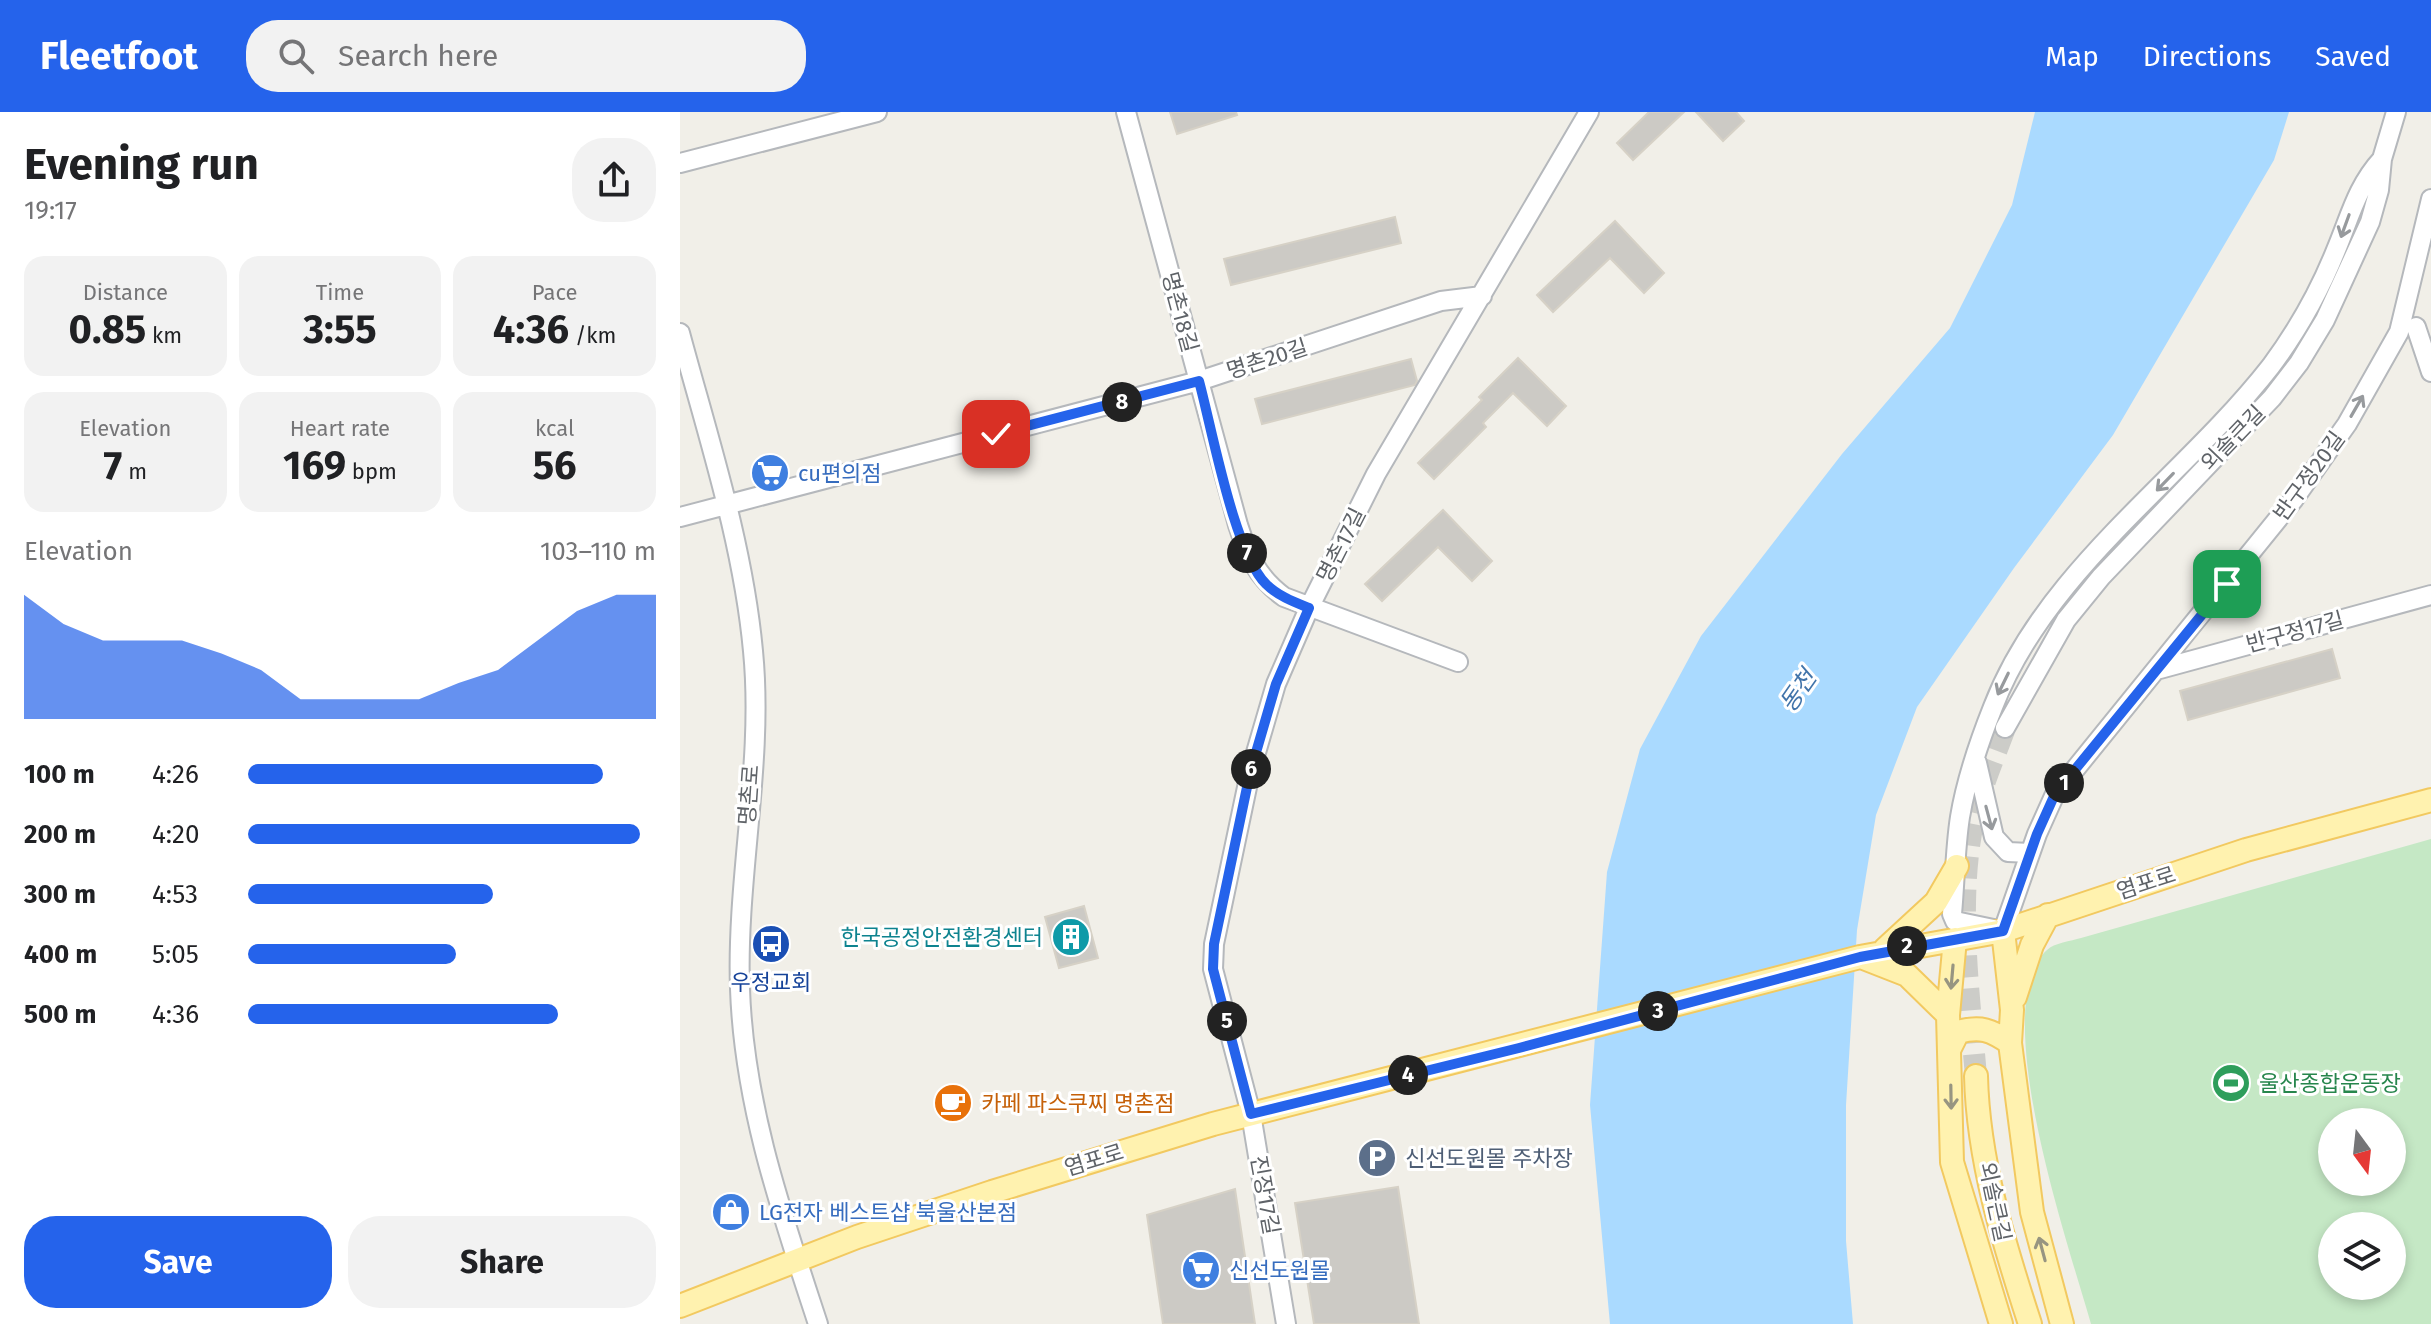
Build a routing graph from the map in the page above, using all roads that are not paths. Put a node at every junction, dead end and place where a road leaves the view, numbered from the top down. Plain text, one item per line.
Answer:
1 (877, 112) edge
2 (1126, 112) edge
3 (1589, 112) edge
4 (2396, 112) edge
5 (2382, 159) junction
6 (680, 163) edge
7 (2431, 199) edge
8 (1482, 296) junction
9 (2415, 328) edge
10 (680, 333) edge
11 (2431, 372) edge
12 (1199, 381) junction
13 (726, 505) junction
14 (680, 517) edge
15 (2431, 595) edge
16 (1309, 608) junction
17 (1458, 662) dead end
18 (2160, 669) junction
19 (2005, 728) tunnel mouth
20 (1976, 757) junction
21 (2431, 800) edge
22 (2030, 853) junction
23 (1957, 866) junction
24 (2048, 915) junction
25 (2003, 931) junction
26 (1955, 939) junction
27 (1868, 956) junction
28 (2012, 1010) junction
29 (1948, 1015) junction
30 (2010, 1043) junction
31 (1950, 1048) junction
32 (1976, 1076) tunnel mouth
33 (1251, 1114) junction
34 (795, 1259) junction
35 (680, 1306) edge
36 (818, 1324) edge
37 (1286, 1324) edge
38 (2001, 1324) edge
39 (2030, 1324) edge
40 (2062, 1324) edge

1 - 6 street
2 - 12 street, 명촌18길
3 - 8 street, 명촌17길
4 - 5 street, 외솔큰길
5 - 19 street, 외솔큰길
5 -> 20 street
7 - 9 street, 반구정20길
8 - 12 street, 명촌20길
8 - 16 street, 명촌17길
9 - 11 street
18 -> 9 street, 반구정20길
10 - 13 street, 명촌로
12 - 13 street, 명촌20길
12 - 16 street, 명촌18길
13 - 14 street, 명촌20길
13 - 34 street, 명촌로
15 - 18 street, 반구정17길
16 - 17 street, 명촌18길
16 - 33 street, 명촌17길
18 - 22 street, 반구정20길
20 -> 22 street
20 - 23 street
21 - 24 main road, 염포로
22 - 25 street, 반구정20길
23 - 25 street
23 - 27 main road
24 - 25 main road, 염포로
24 - 28 main road
25 - 26 main road, 염포로
25 - 28 main road
26 - 27 main road, 염포로
26 -> 29 main road
27 - 29 main road
27 - 33 main road, 염포로
28 - 30 main road
29 - 31 main road
30 - 31 main road
40 -> 30 main road
31 -> 38 main road
32 - 39 main road, 외솔큰길
33 - 34 main road, 염포로
33 - 37 street, 진장17길
34 - 35 main road, 염포로
34 - 36 street, 명촌로

